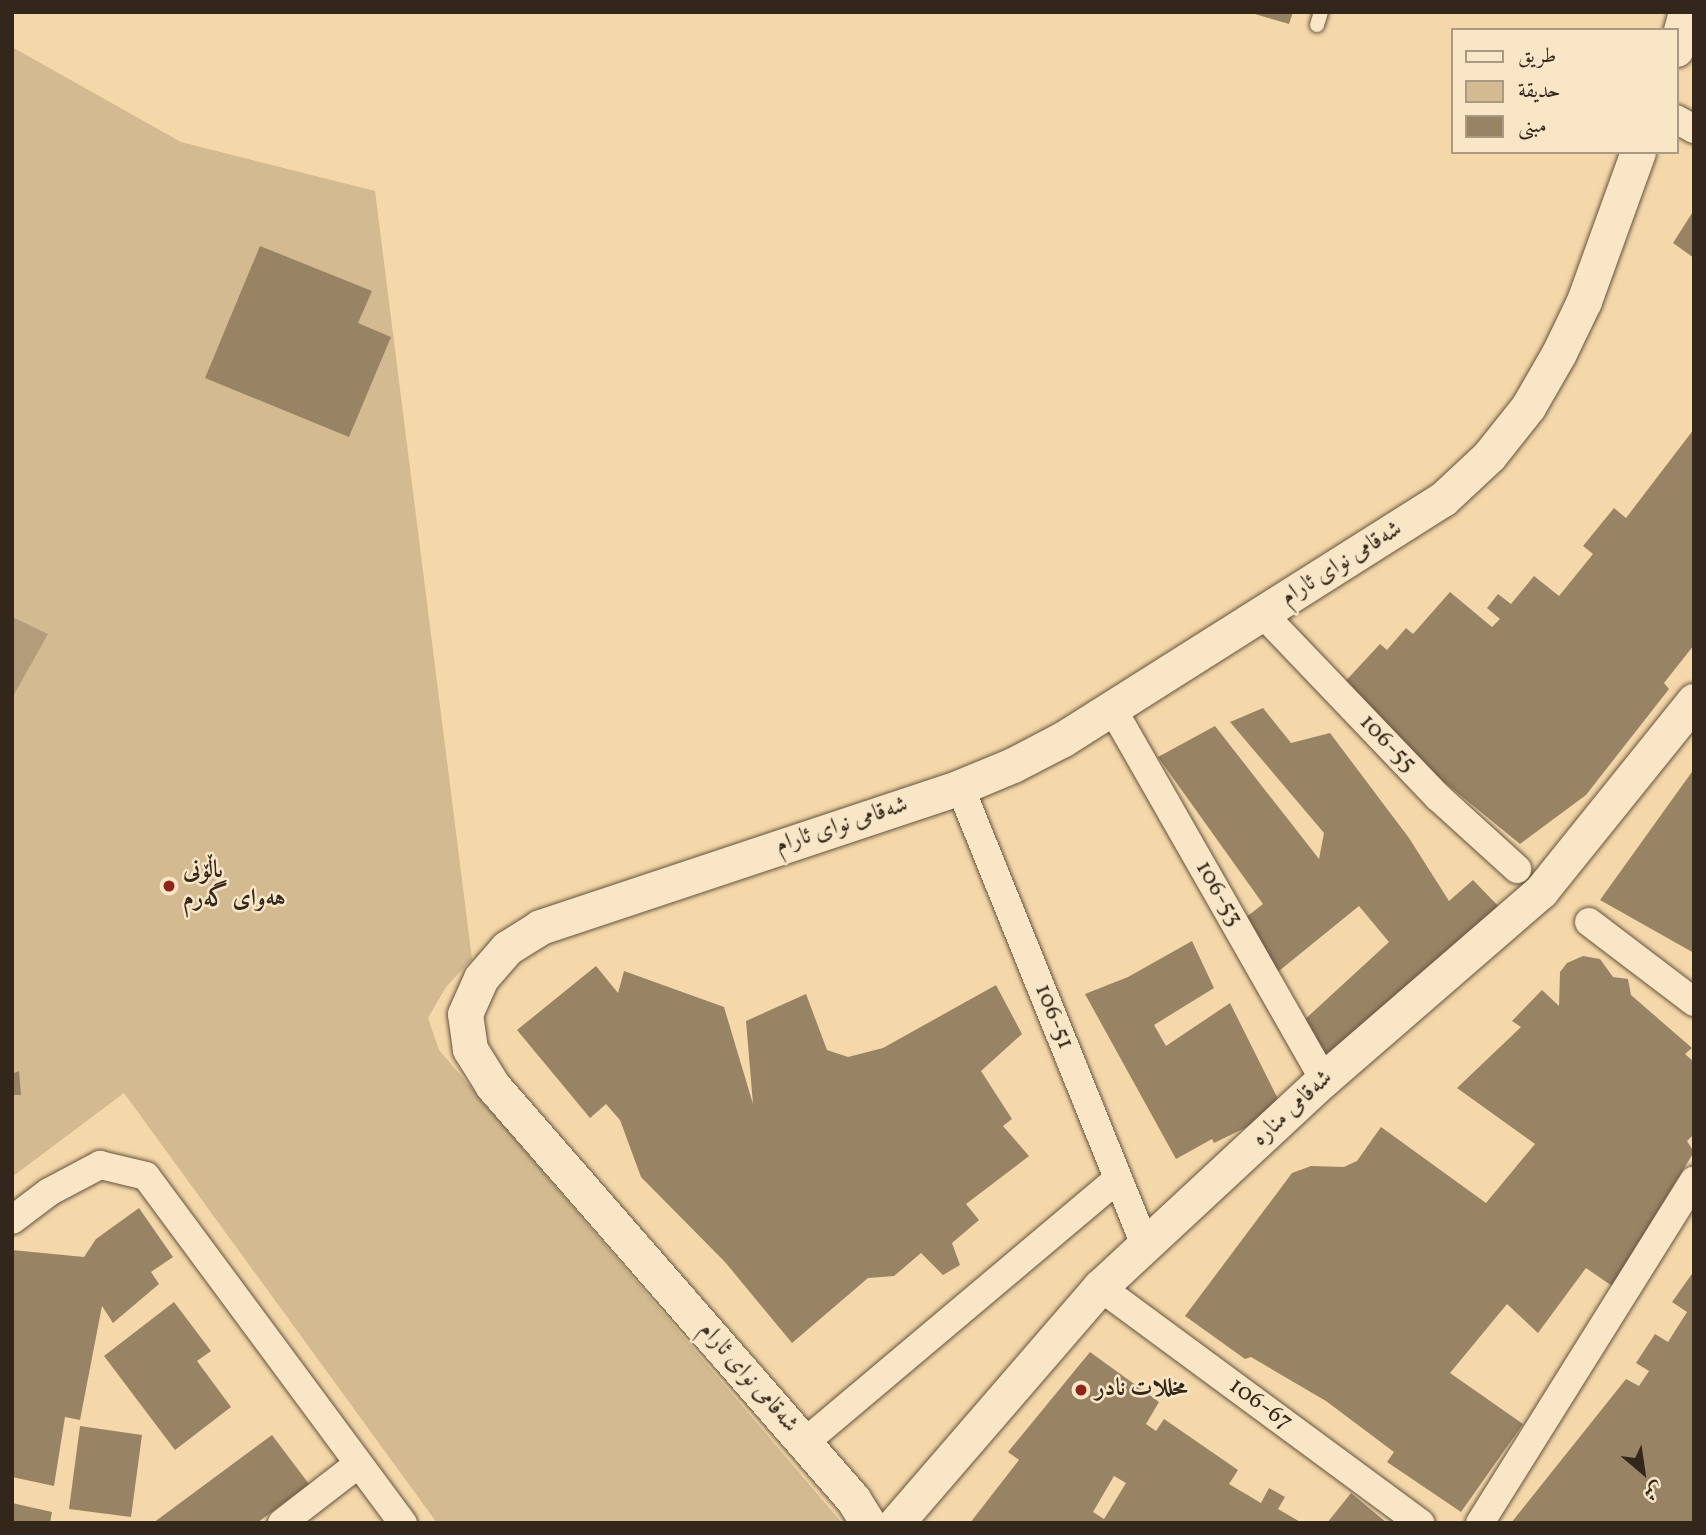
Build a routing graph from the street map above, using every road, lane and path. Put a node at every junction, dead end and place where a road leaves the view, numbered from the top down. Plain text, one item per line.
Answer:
1 (1686, 12) edge
2 (1678, 42) edge
3 (1678, 120) edge
4 (1694, 129) edge
5 (1637, 154) edge
6 (1262, 613) junction
7 (1694, 701) edge
8 (1112, 708) junction
9 (960, 788) junction
10 (1517, 869) dead end
11 (1589, 922) dead end
12 (1694, 1002) edge
13 (1324, 1079) junction
14 (1118, 1179) junction
15 (1694, 1180) edge
16 (12, 1220) edge
17 (1145, 1246) junction
18 (1100, 1287) junction
19 (804, 1443) junction
20 (357, 1465) junction
21 (282, 1523) edge
22 (403, 1523) edge
23 (868, 1523) edge
24 (896, 1523) edge
25 (1420, 1523) edge
26 (1480, 1523) edge

1 - 2 street
3 - 4 street
5 - 6 street, شەقامی نوای ئارام
6 - 8 street, شەقامی نوای ئارام
6 - 10 street, 106-55
7 - 13 street, شەقامی منارە
8 - 9 street, شەقامی نوای ئارام
8 - 13 street, 106-53
9 - 14 street, 106-51
9 - 19 street, شەقامی نوای ئارام
11 - 12 street
13 - 17 street, شەقامی منارە
14 - 17 street, 106-51
14 - 19 street
15 - 26 street
16 - 20 street
17 - 18 street, شەقامی منارە
18 - 24 street, شەقامی منارە
18 - 25 street, 106-67
19 - 23 street, شەقامی نوای ئارام
20 - 21 street
20 - 22 street

